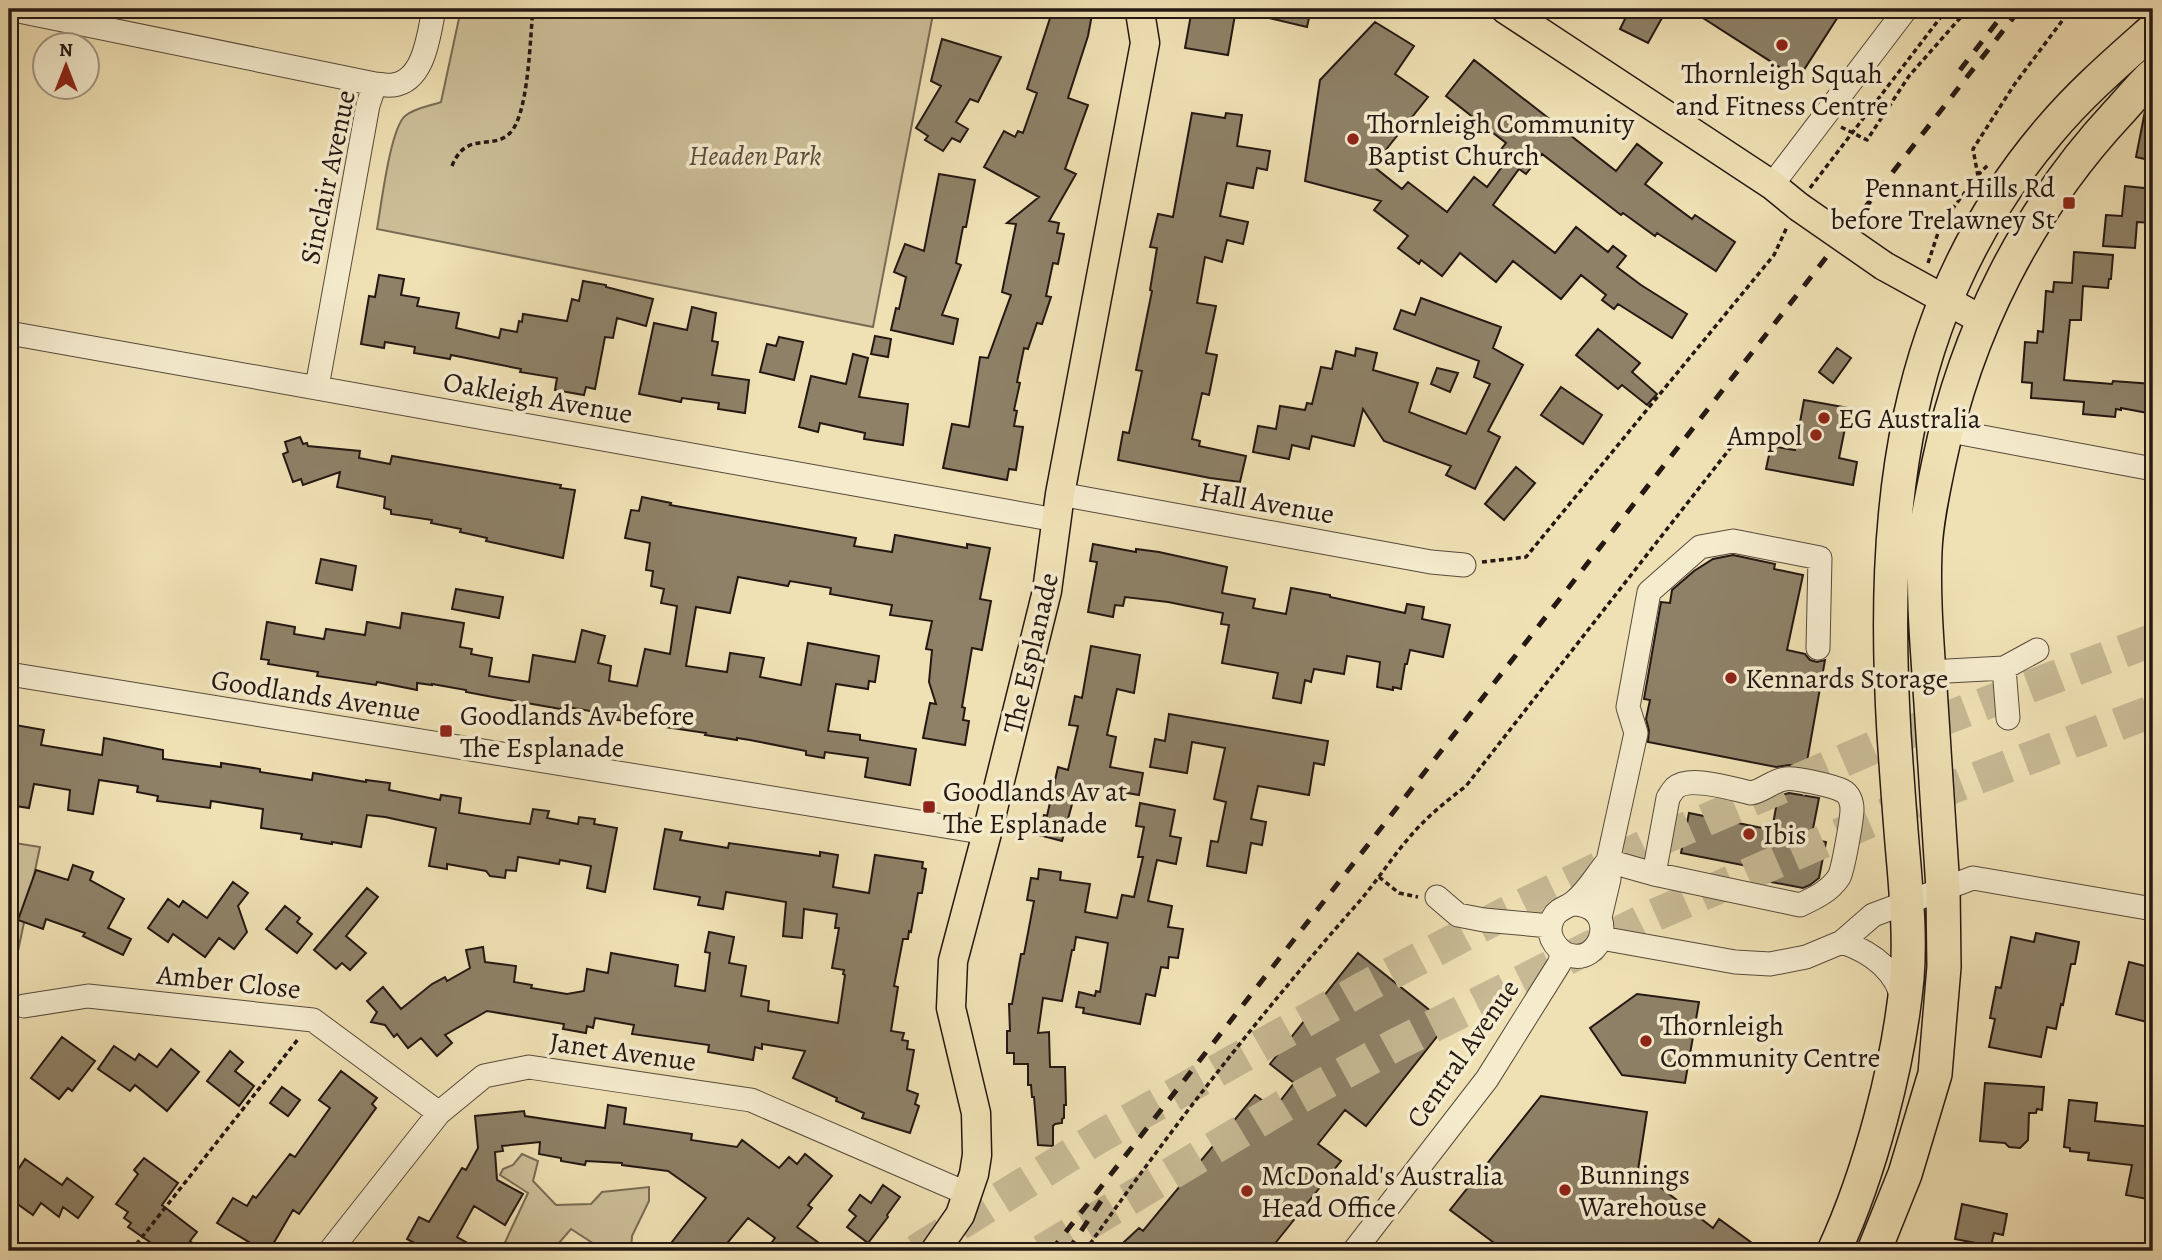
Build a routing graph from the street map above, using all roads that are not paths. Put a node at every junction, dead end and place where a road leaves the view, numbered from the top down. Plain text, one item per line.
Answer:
1 (9, 9) edge
2 (433, 9) edge
3 (1143, 9) edge
4 (1162, 9) edge
5 (1505, 9) edge
6 (1906, 9) edge
7 (2153, 30) edge
8 (1145, 43) junction
9 (2153, 75) edge
10 (375, 84) junction
11 (1772, 185) junction
12 (1945, 300) junction
13 (1982, 320) junction
14 (9, 333) edge
15 (317, 387) junction
16 (1945, 430) junction
17 (2153, 469) edge
18 (1058, 507) junction
19 (1464, 565) road end
20 (1818, 648) dead end
21 (2037, 650) dead end
22 (2004, 668) junction
23 (1929, 672) junction
24 (9, 674) edge
25 (2008, 718) dead end
26 (987, 833) junction
27 (1608, 861) junction
28 (1654, 874) junction
29 (1943, 889) junction
30 (1437, 897) road end
31 (1907, 902) junction
32 (1572, 904) junction
33 (2153, 909) edge
34 (1550, 926) junction
35 (1600, 928) junction
36 (1842, 942) junction
37 (1563, 953) junction
38 (1903, 1004) junction
39 (24, 1006) dead end
40 (439, 1113) junction
41 (968, 1195) junction
42 (330, 1251) edge
43 (935, 1251) edge
44 (1354, 1251) edge
45 (1834, 1251) edge
46 (1874, 1251) edge

1 - 10 street
2 - 10 street, Sinclair Avenue
3 - 8 main road, The Esplanade
4 - 8 main road, The Esplanade
5 - 11 main road
6 - 11 street
7 - 12 highway
8 - 18 main road, The Esplanade
9 - 13 highway
10 - 15 street, Sinclair Avenue
11 - 12 main road, bridge
12 - 13 main road
12 - 31 highway
13 - 16 highway
14 - 15 street, Oakleigh Avenue
15 - 18 street, Oakleigh Avenue
16 - 17 street
16 - 23 highway
18 - 19 street, Hall Avenue
18 - 26 main road, The Esplanade
20 - 27 street
21 - 22 street
22 - 23 street
22 - 25 street
23 - 29 highway
24 - 26 street, Goodlands Avenue
26 - 41 main road, The Esplanade
27 - 28 street
27 - 32 street
27 - 35 street
28 - 28 street
29 - 31 street
29 - 33 street
29 - 46 highway
30 - 34 street
31 - 36 street
31 - 38 highway
32 - 34 street
32 - 35 street
34 - 37 street
35 - 36 street
35 - 37 street
36 - 38 street
37 - 44 street, Central Avenue
38 - 45 highway
39 - 40 street, Amber Close
40 - 41 street, Janet Avenue
40 - 42 street, Janet Avenue
41 - 43 main road, The Esplanade

